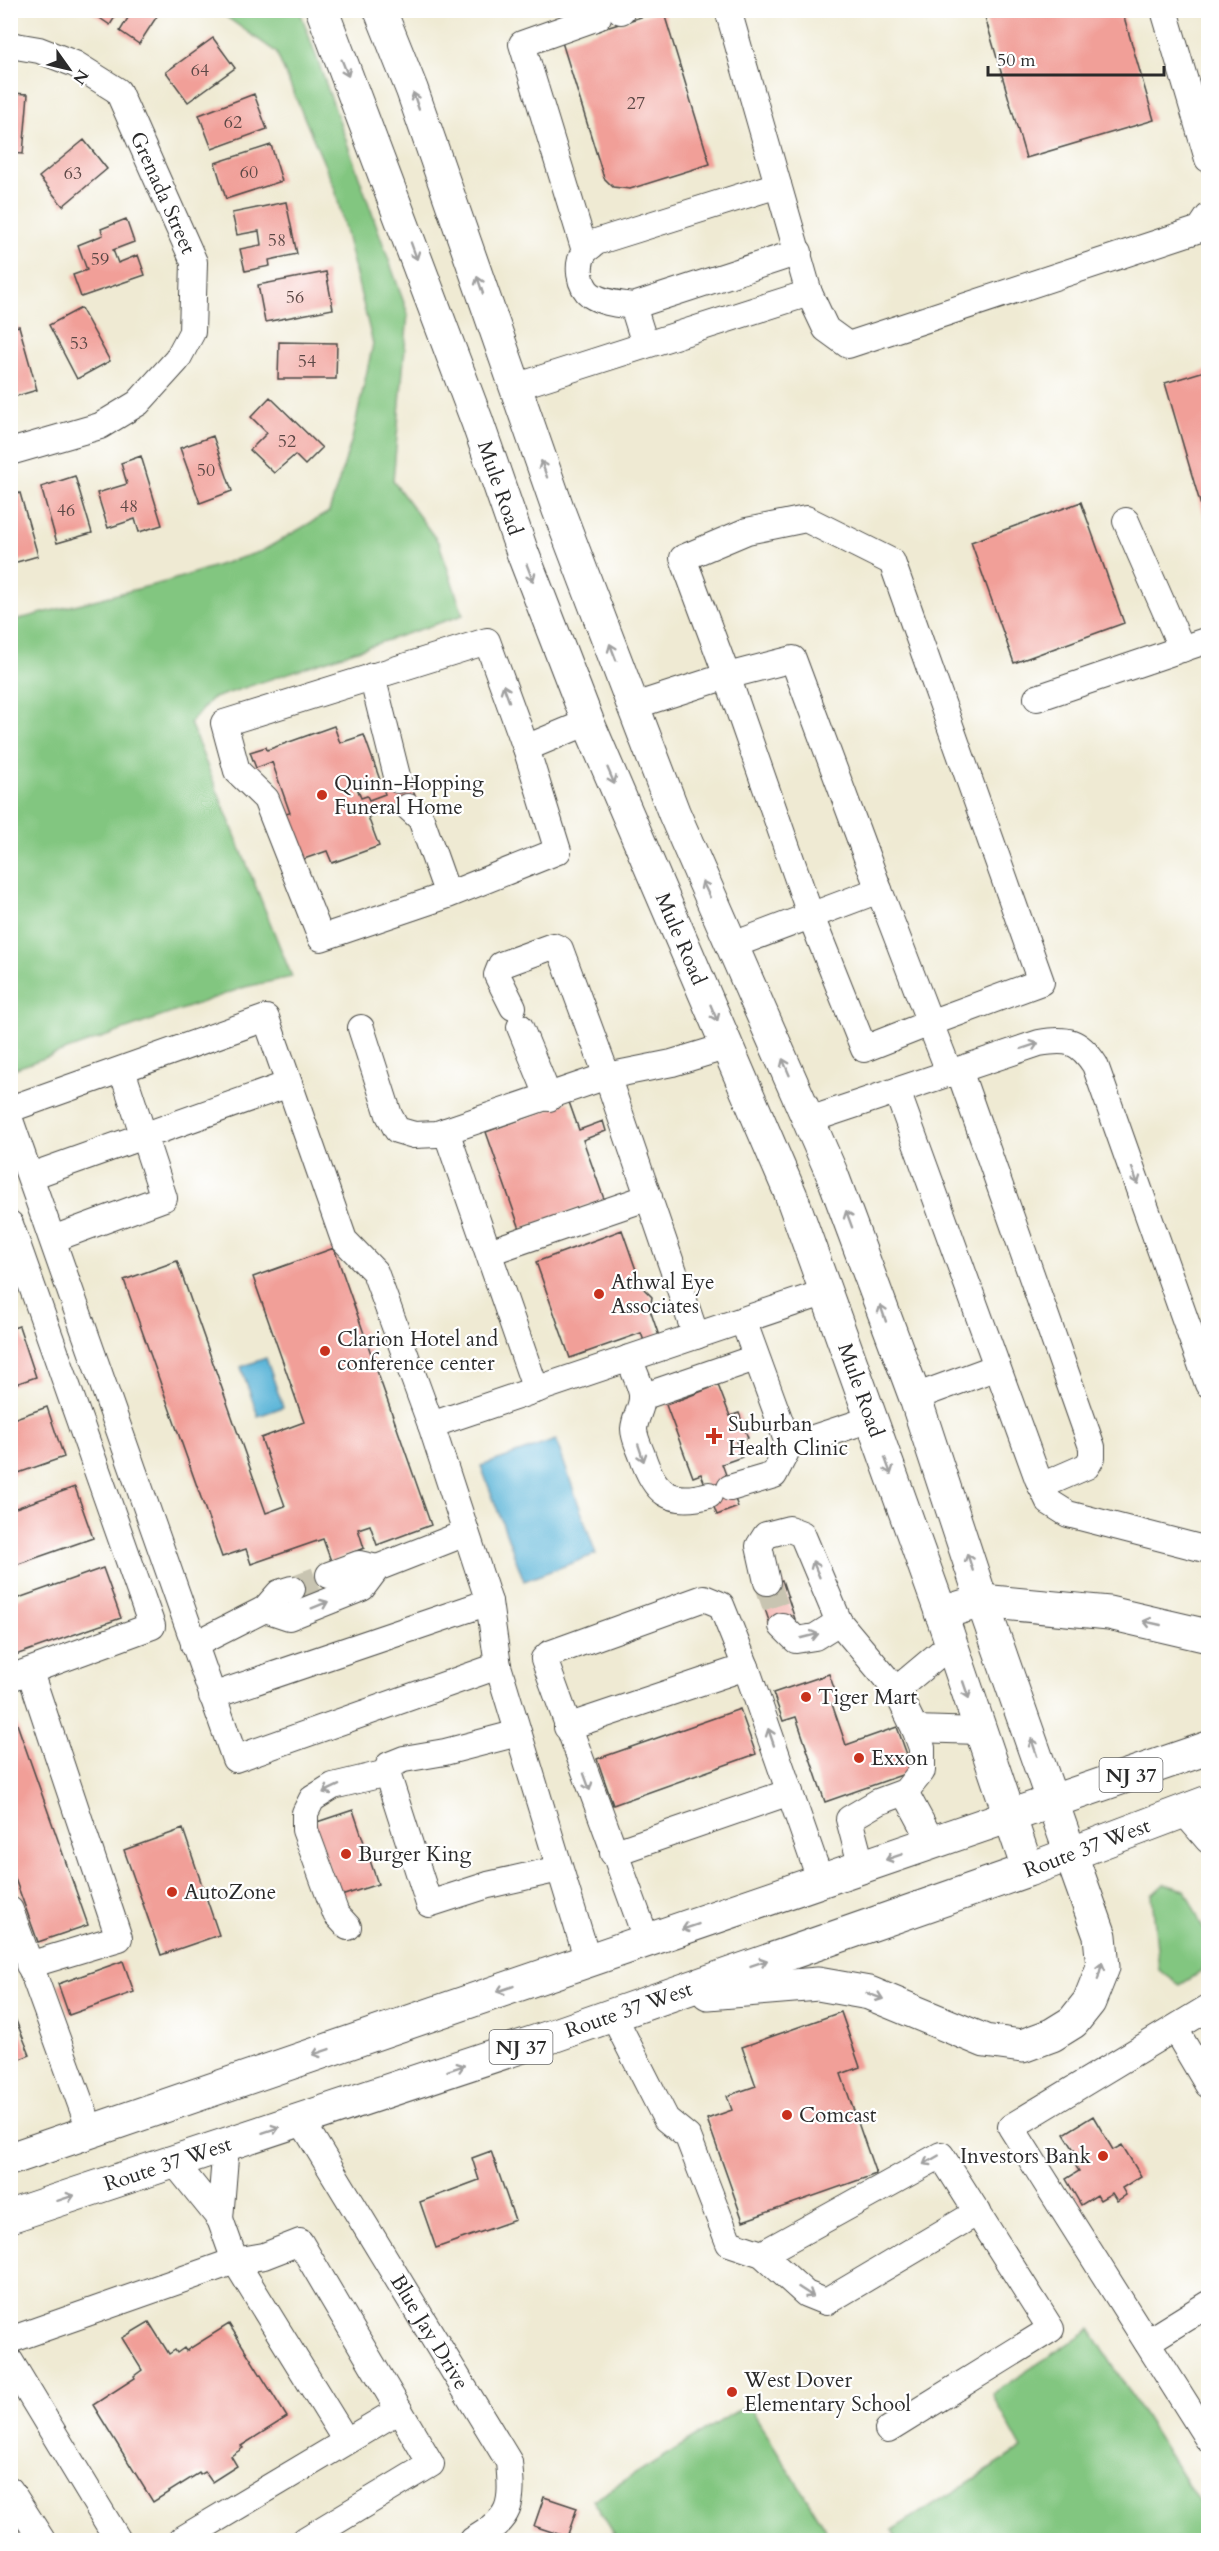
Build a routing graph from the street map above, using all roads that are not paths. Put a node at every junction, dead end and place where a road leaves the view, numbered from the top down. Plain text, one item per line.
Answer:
1 (380, 10) edge
2 (728, 10) edge
3 (1164, 10) edge
4 (326, 12) edge
5 (614, 13) edge
6 (10, 45) edge
7 (1209, 159) edge
8 (778, 185) junction
9 (1209, 217) edge
10 (585, 251) junction
11 (799, 252) junction
12 (809, 293) junction
13 (633, 306) junction
14 (645, 344) junction
15 (515, 387) junction
16 (10, 452) edge
17 (1125, 521) dead end
18 (1209, 640) edge
19 (1182, 649) junction
20 (372, 676) junction
21 (727, 676) junction
22 (1037, 698) dead end
23 (634, 706) junction
24 (588, 722) junction
25 (526, 748) junction
26 (398, 780) dead end
27 (408, 807) dead end
28 (879, 890) junction
29 (447, 895) junction
30 (810, 915) junction
31 (733, 945) junction
32 (930, 1023) junction
33 (361, 1028) dead end
34 (728, 1046) junction
35 (122, 1070) junction
36 (961, 1070) junction
37 (607, 1076) junction
38 (289, 1084) junction
39 (897, 1091) junction
40 (549, 1098) junction
41 (10, 1109) edge
42 (10, 1120) edge
43 (809, 1120) junction
44 (446, 1131) junction
45 (143, 1134) junction
46 (767, 1138) junction
47 (31, 1176) junction
48 (649, 1197) junction
49 (10, 1224) edge
50 (53, 1239) junction
51 (489, 1252) junction
52 (869, 1274) junction
53 (826, 1292) junction
54 (743, 1320) junction
55 (696, 1336) junction
56 (629, 1358) junction
57 (755, 1358) junction
58 (997, 1367) junction
59 (1209, 1384) edge
60 (536, 1389) junction
61 (915, 1396) junction
62 (642, 1397) junction
63 (871, 1419) junction
64 (431, 1425) junction
65 (789, 1446) junction
66 (1041, 1486) junction
67 (466, 1533) junction
68 (1209, 1550) edge
69 (377, 1568) junction
70 (329, 1575) tunnel mouth
71 (767, 1582) tunnel mouth
72 (292, 1589) tunnel mouth
73 (982, 1601) junction
74 (489, 1602) junction
75 (265, 1609) junction
76 (839, 1622) junction
77 (782, 1626) tunnel mouth
78 (946, 1629) junction
79 (1209, 1636) edge
80 (194, 1645) junction
81 (498, 1666) junction
82 (746, 1667) junction
83 (20, 1675) edge
84 (896, 1690) junction
85 (212, 1696) junction
86 (567, 1726) junction
87 (915, 1729) junction
88 (980, 1731) junction
89 (518, 1733) junction
90 (1209, 1748) edge
91 (387, 1773) junction
92 (790, 1792) junction
93 (905, 1792) junction
94 (1053, 1802) junction
95 (1196, 1807) edge
96 (1009, 1818) junction
97 (1209, 1840) edge
98 (933, 1844) junction
99 (613, 1853) junction
100 (1071, 1855) junction
101 (862, 1868) junction
102 (560, 1869) junction
103 (1028, 1870) junction
104 (821, 1882) junction
105 (10, 1910) edge
106 (348, 1927) dead end
107 (647, 1941) junction
108 (588, 1961) junction
109 (30, 1965) junction
110 (659, 1997) junction
111 (1209, 2008) edge
112 (613, 2015) junction
113 (1175, 2029) junction
114 (1209, 2085) edge
115 (1026, 2118) junction
116 (301, 2120) junction
117 (91, 2132) junction
118 (226, 2145) junction
119 (13, 2152) edge
120 (174, 2162) junction
121 (978, 2212) junction
122 (10, 2216) edge
123 (220, 2219) junction
124 (1103, 2242) dead end
125 (762, 2253) junction
126 (235, 2260) junction
127 (1209, 2304) edge
128 (10, 2340) edge
129 (1147, 2342) junction
130 (10, 2361) edge
131 (399, 2410) junction
132 (888, 2430) dead end
133 (1209, 2439) edge
134 (346, 2442) junction
135 (10, 2490) edge
136 (42, 2541) edge
137 (118, 2541) edge
138 (182, 2541) edge
139 (305, 2541) edge
140 (473, 2541) edge

15 -> 1 main road, Mule Road
2 - 8 street
3 - 7 street
4 -> 24 main road, Mule Road
5 - 10 street
6 - 16 street, Grenada Street
8 - 10 street
8 - 11 street
9 - 12 street
10 - 13 street
11 - 12 street
11 - 13 street
12 - 14 street
13 - 14 street
14 - 15 street
23 -> 15 main road, Mule Road
17 - 19 street
18 - 19 street
19 - 22 street
25 -> 20 street
20 - 26 street
20 - 29 street
21 - 23 street
21 - 28 street
21 - 30 street
21 - 32 street
23 - 24 main road
31 -> 23 main road, Mule Road
24 - 25 street
24 -> 34 main road, Mule Road
25 - 29 street
27 - 29 street
28 - 30 street
28 - 32 street
30 - 31 street
30 - 32 street
43 -> 31 main road, Mule Road
32 - 36 street
33 - 44 street
34 - 37 street
34 - 46 main road, Mule Road
35 - 38 street
35 - 41 street
35 - 45 street
36 - 39 street
36 -> 59 street
36 - 66 street
37 - 40 street
37 - 40 street
37 - 48 street
38 - 45 street
38 - 64 street
39 - 43 street
39 - 58 street
40 - 44 street
42 - 47 street
43 - 46 main road
52 -> 43 main road, Mule Road
44 - 51 street
45 - 47 street
45 - 50 street
46 - 53 main road, Mule Road
47 - 50 street
48 - 51 street
48 - 55 street
49 - 83 street
50 - 80 street
51 - 60 street
52 - 53 main road
61 -> 52 main road, Mule Road
53 - 54 street
53 - 63 main road, Mule Road
54 - 55 street
54 - 57 street
55 - 56 street
56 - 60 street
56 - 62 street
57 - 62 street
57 - 65 street
58 - 61 street
58 - 66 street
60 - 64 street
73 -> 61 main road, Mule Road
62 -> 65 street
63 - 65 street
63 -> 78 main road, Mule Road
64 - 67 street
66 - 68 street
67 - 69 street
67 - 74 street
69 - 70 street
75 -> 69 street
76 -> 71 street
72 - 75 street
73 - 78 highway
79 -> 73 highway
94 -> 73 main road, Mule Road
74 - 81 street
74 - 85 street
75 - 80 street
77 -> 76 street
76 - 84 street
78 - 84 street
78 -> 88 main road, Mule Road
80 - 85 street
81 - 85 street
81 - 89 street
82 - 86 street
82 - 86 street
92 -> 82 street
83 - 109 street
84 - 87 street
86 -> 99 street
87 - 88 street
87 - 93 street
88 - 96 main road, Mule Road
89 - 91 street
89 - 102 street
90 - 94 highway, NJ 37
91 - 102 street
91 -> 106 street
92 - 99 street
92 - 104 street
93 - 98 street
93 - 101 street
94 - 96 highway, NJ 37
94 - 100 main road, Mule Road
95 - 97 street
95 - 100 highway, Route 37 West / NJ 37
96 - 98 highway, NJ 37
96 - 103 main road, Mule Road
98 -> 101 highway, NJ 37
99 - 107 street
100 - 103 highway, Route 37 West / NJ 37
110 -> 100 highway
101 - 104 highway, NJ 37
102 - 108 street
110 -> 103 highway, Route 37 West / NJ 37
104 -> 107 highway, NJ 37
105 - 109 street
107 - 108 highway, NJ 37
108 -> 117 highway, NJ 37
109 - 117 street
110 - 112 highway, Route 37 West / NJ 37
111 - 113 street
116 -> 112 highway, Route 37 West / NJ 37
112 - 125 street
113 - 114 street
113 - 115 street
115 - 124 street
115 - 129 street
118 -> 116 highway, Route 37 West / NJ 37
116 - 140 street, Blue Jay Drive
117 - 119 highway, NJ 37
118 - 120 highway, Route 37 West / NJ 37
118 - 123 street
122 -> 120 highway, Route 37 West / NJ 37
120 - 123 street
125 -> 121 street
121 -> 125 street
121 - 132 street
123 - 126 street
126 - 128 street
126 - 131 street
126 - 134 street
127 - 129 street
129 - 133 street
130 - 137 street
131 - 134 street
131 - 139 street
134 - 138 street
135 - 136 street

